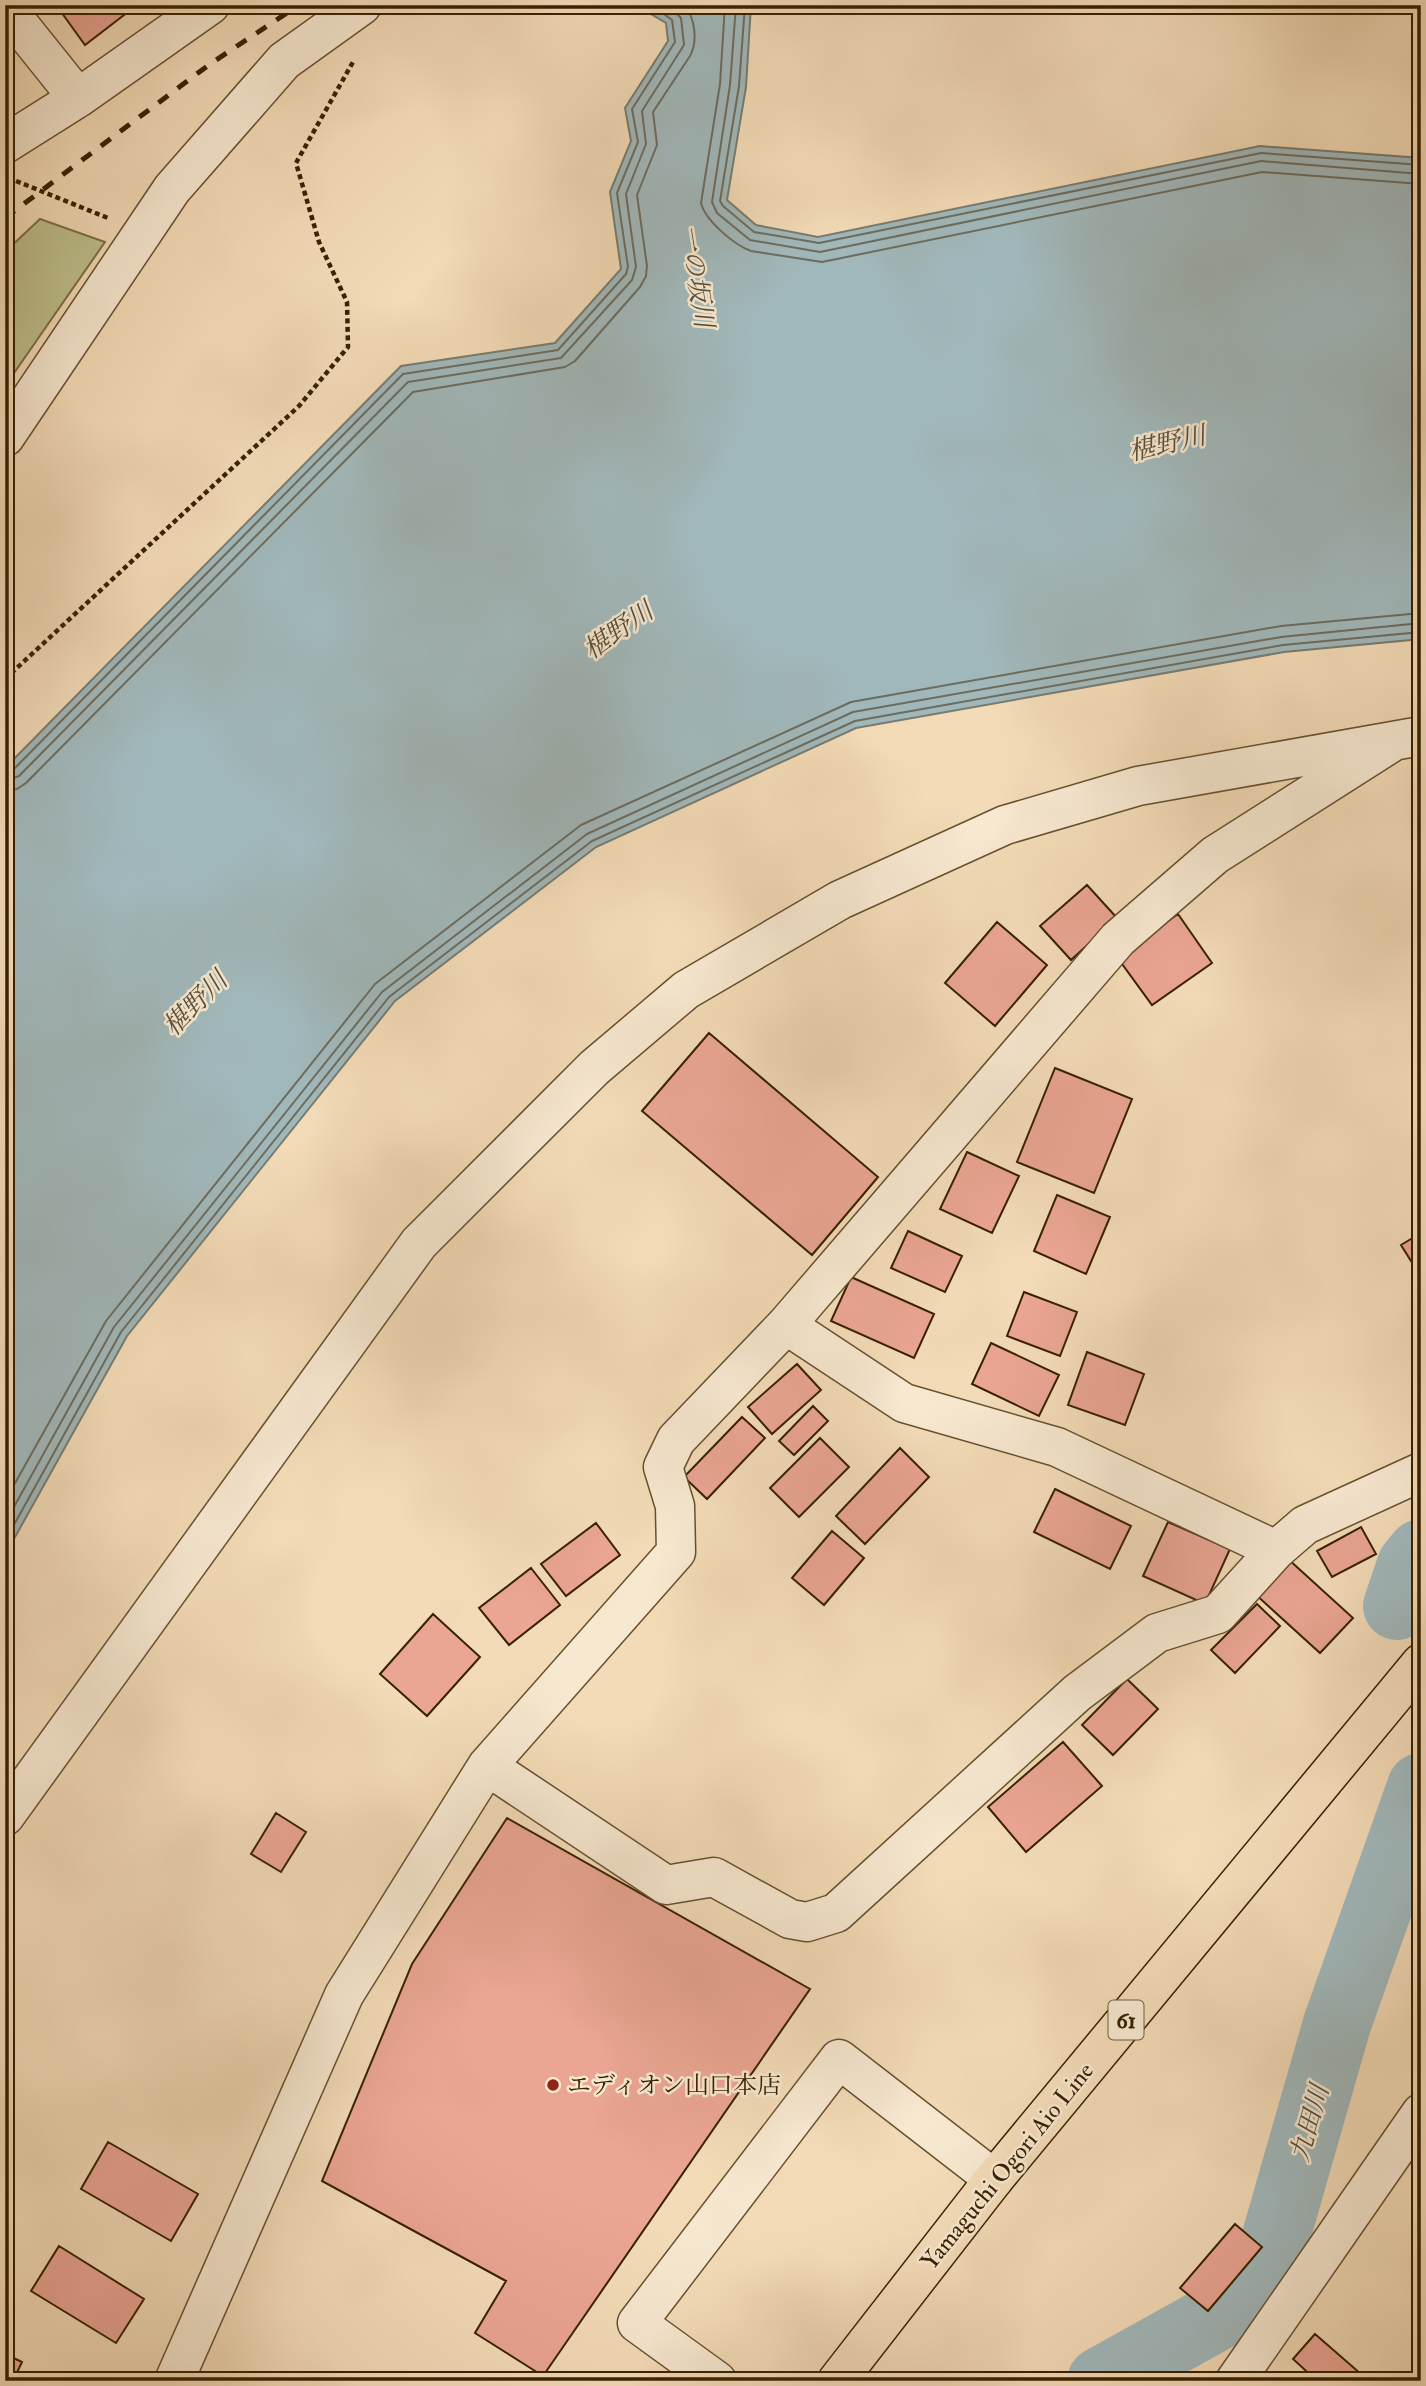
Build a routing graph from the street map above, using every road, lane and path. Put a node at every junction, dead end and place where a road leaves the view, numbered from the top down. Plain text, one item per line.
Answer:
1 (362, 5) edge
2 (5, 7) edge
3 (192, 11) edge
4 (357, 58) dead end
5 (78, 98) junction
6 (5, 144) edge
7 (5, 176) edge
8 (143, 232) junction
9 (5, 437) edge
10 (5, 679) edge
11 (1407, 739) edge
12 (786, 1325) junction
13 (1421, 1472) edge
14 (1276, 1550) junction
15 (1421, 1662) edge
16 (487, 1766) junction
17 (5, 1816) edge
18 (1421, 2113) edge
19 (994, 2179) junction
20 (174, 2381) edge
21 (717, 2381) edge
22 (837, 2381) edge
23 (1235, 2381) edge

1 - 8 street
2 - 5 street
3 - 5 street
4 - 10 path
5 - 6 street
7 - 8 path
8 - 9 street
11 - 12 street
11 - 17 street
12 - 14 street
12 - 16 street
13 - 14 street
14 - 16 street
15 - 19 main road, Yamaguchi Ogori Aio Line / 61
16 - 20 street
18 - 23 street
19 - 21 street
19 - 22 main road, Yamaguchi Ogori Aio Line / 61

